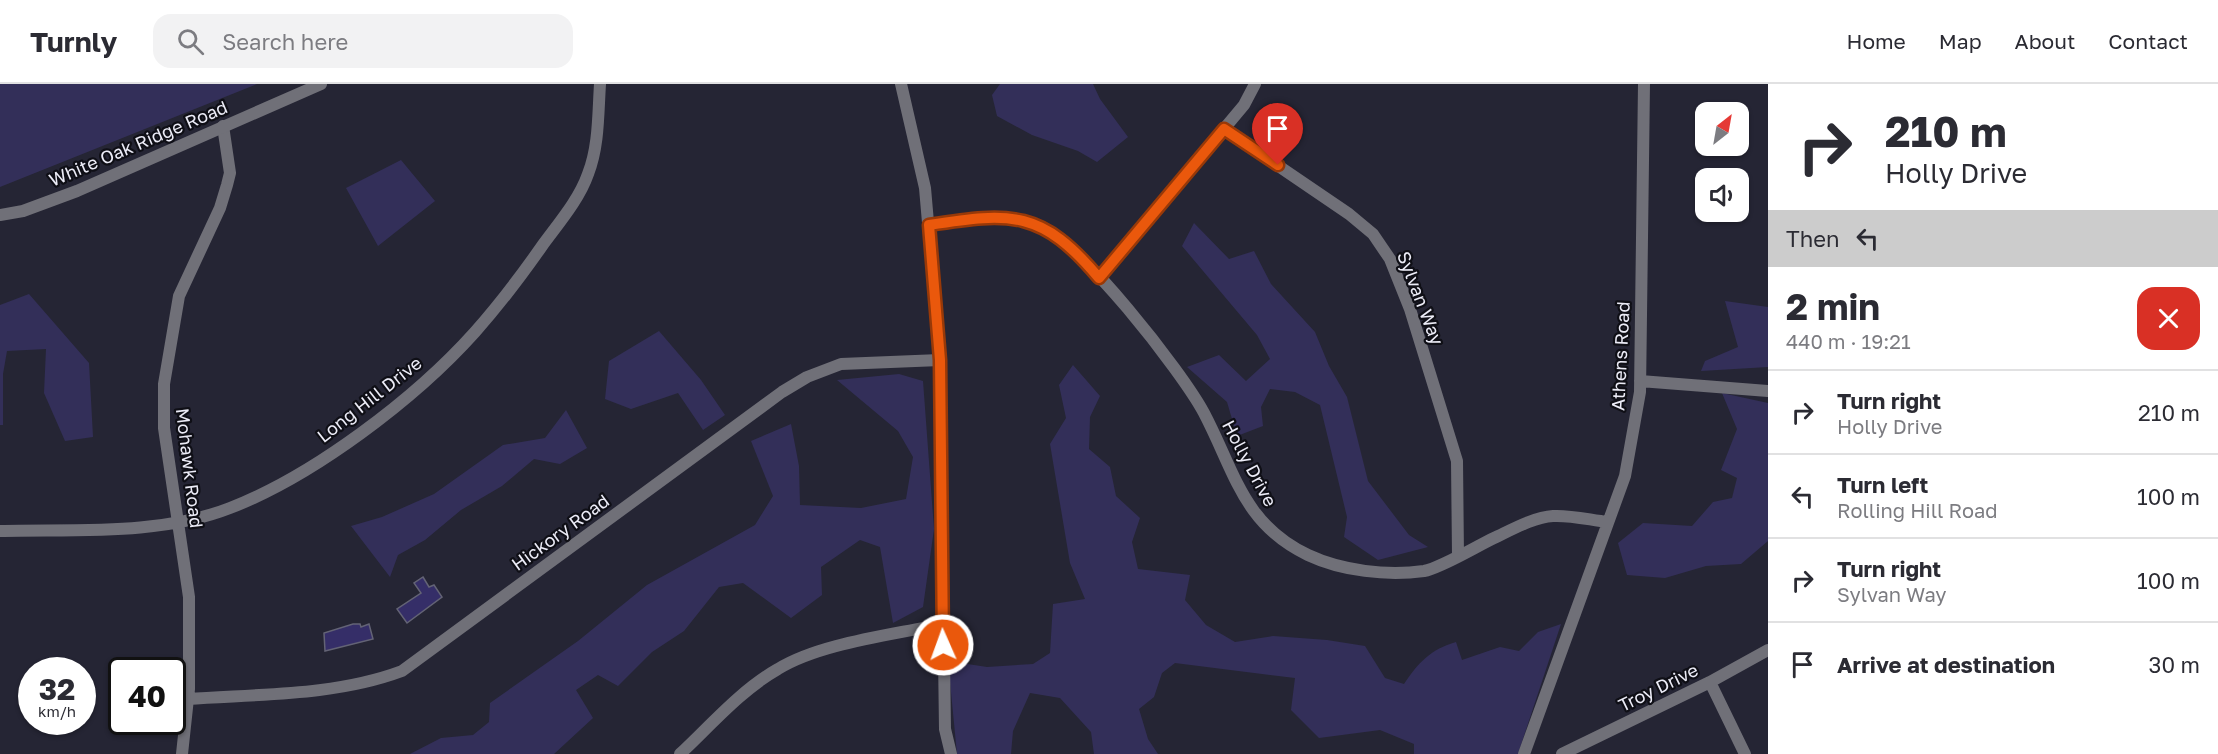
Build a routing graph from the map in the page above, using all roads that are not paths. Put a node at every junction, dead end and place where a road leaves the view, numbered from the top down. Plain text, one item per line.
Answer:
1 (321, 84) edge
2 (600, 84) edge
3 (901, 84) edge
4 (1255, 84) edge
5 (1644, 84) edge
6 (223, 126) junction
7 (1224, 129) junction
8 (0, 215) edge
9 (929, 225) junction
10 (1099, 278) junction
11 (940, 360) junction
12 (1640, 381) junction
13 (1768, 391) edge
14 (178, 521) junction
15 (1608, 522) junction
16 (0, 531) edge
17 (1458, 555) junction
18 (942, 624) junction
19 (1768, 650) edge
20 (1710, 682) junction
21 (188, 699) junction
22 (182, 754) edge
23 (680, 754) edge
24 (951, 754) edge
25 (1524, 754) edge
26 (1562, 754) edge
27 (1745, 754) edge

1 - 6 street, White Oak Ridge Road
2 - 14 street, Long Hill Drive
3 - 9 street
4 - 7 street
5 - 12 street, Athens Road
6 - 8 street, White Oak Ridge Road
6 - 14 street, Mohawk Road
7 - 10 street
7 - 17 street, Sylvan Way
9 - 10 street, Holly Drive
9 - 11 street
10 - 17 street, Holly Drive
11 - 18 street
11 - 21 street, Hickory Road
12 - 13 street
12 - 15 street, Athens Road
14 - 16 street, Long Hill Drive
14 - 21 street, Mohawk Road
15 - 17 street, Holly Drive
15 - 25 street, Athens Road
18 - 23 street
18 - 24 street
19 - 20 street, Troy Drive
20 - 26 street, Troy Drive
20 - 27 street
21 - 22 street, Mohawk Road

